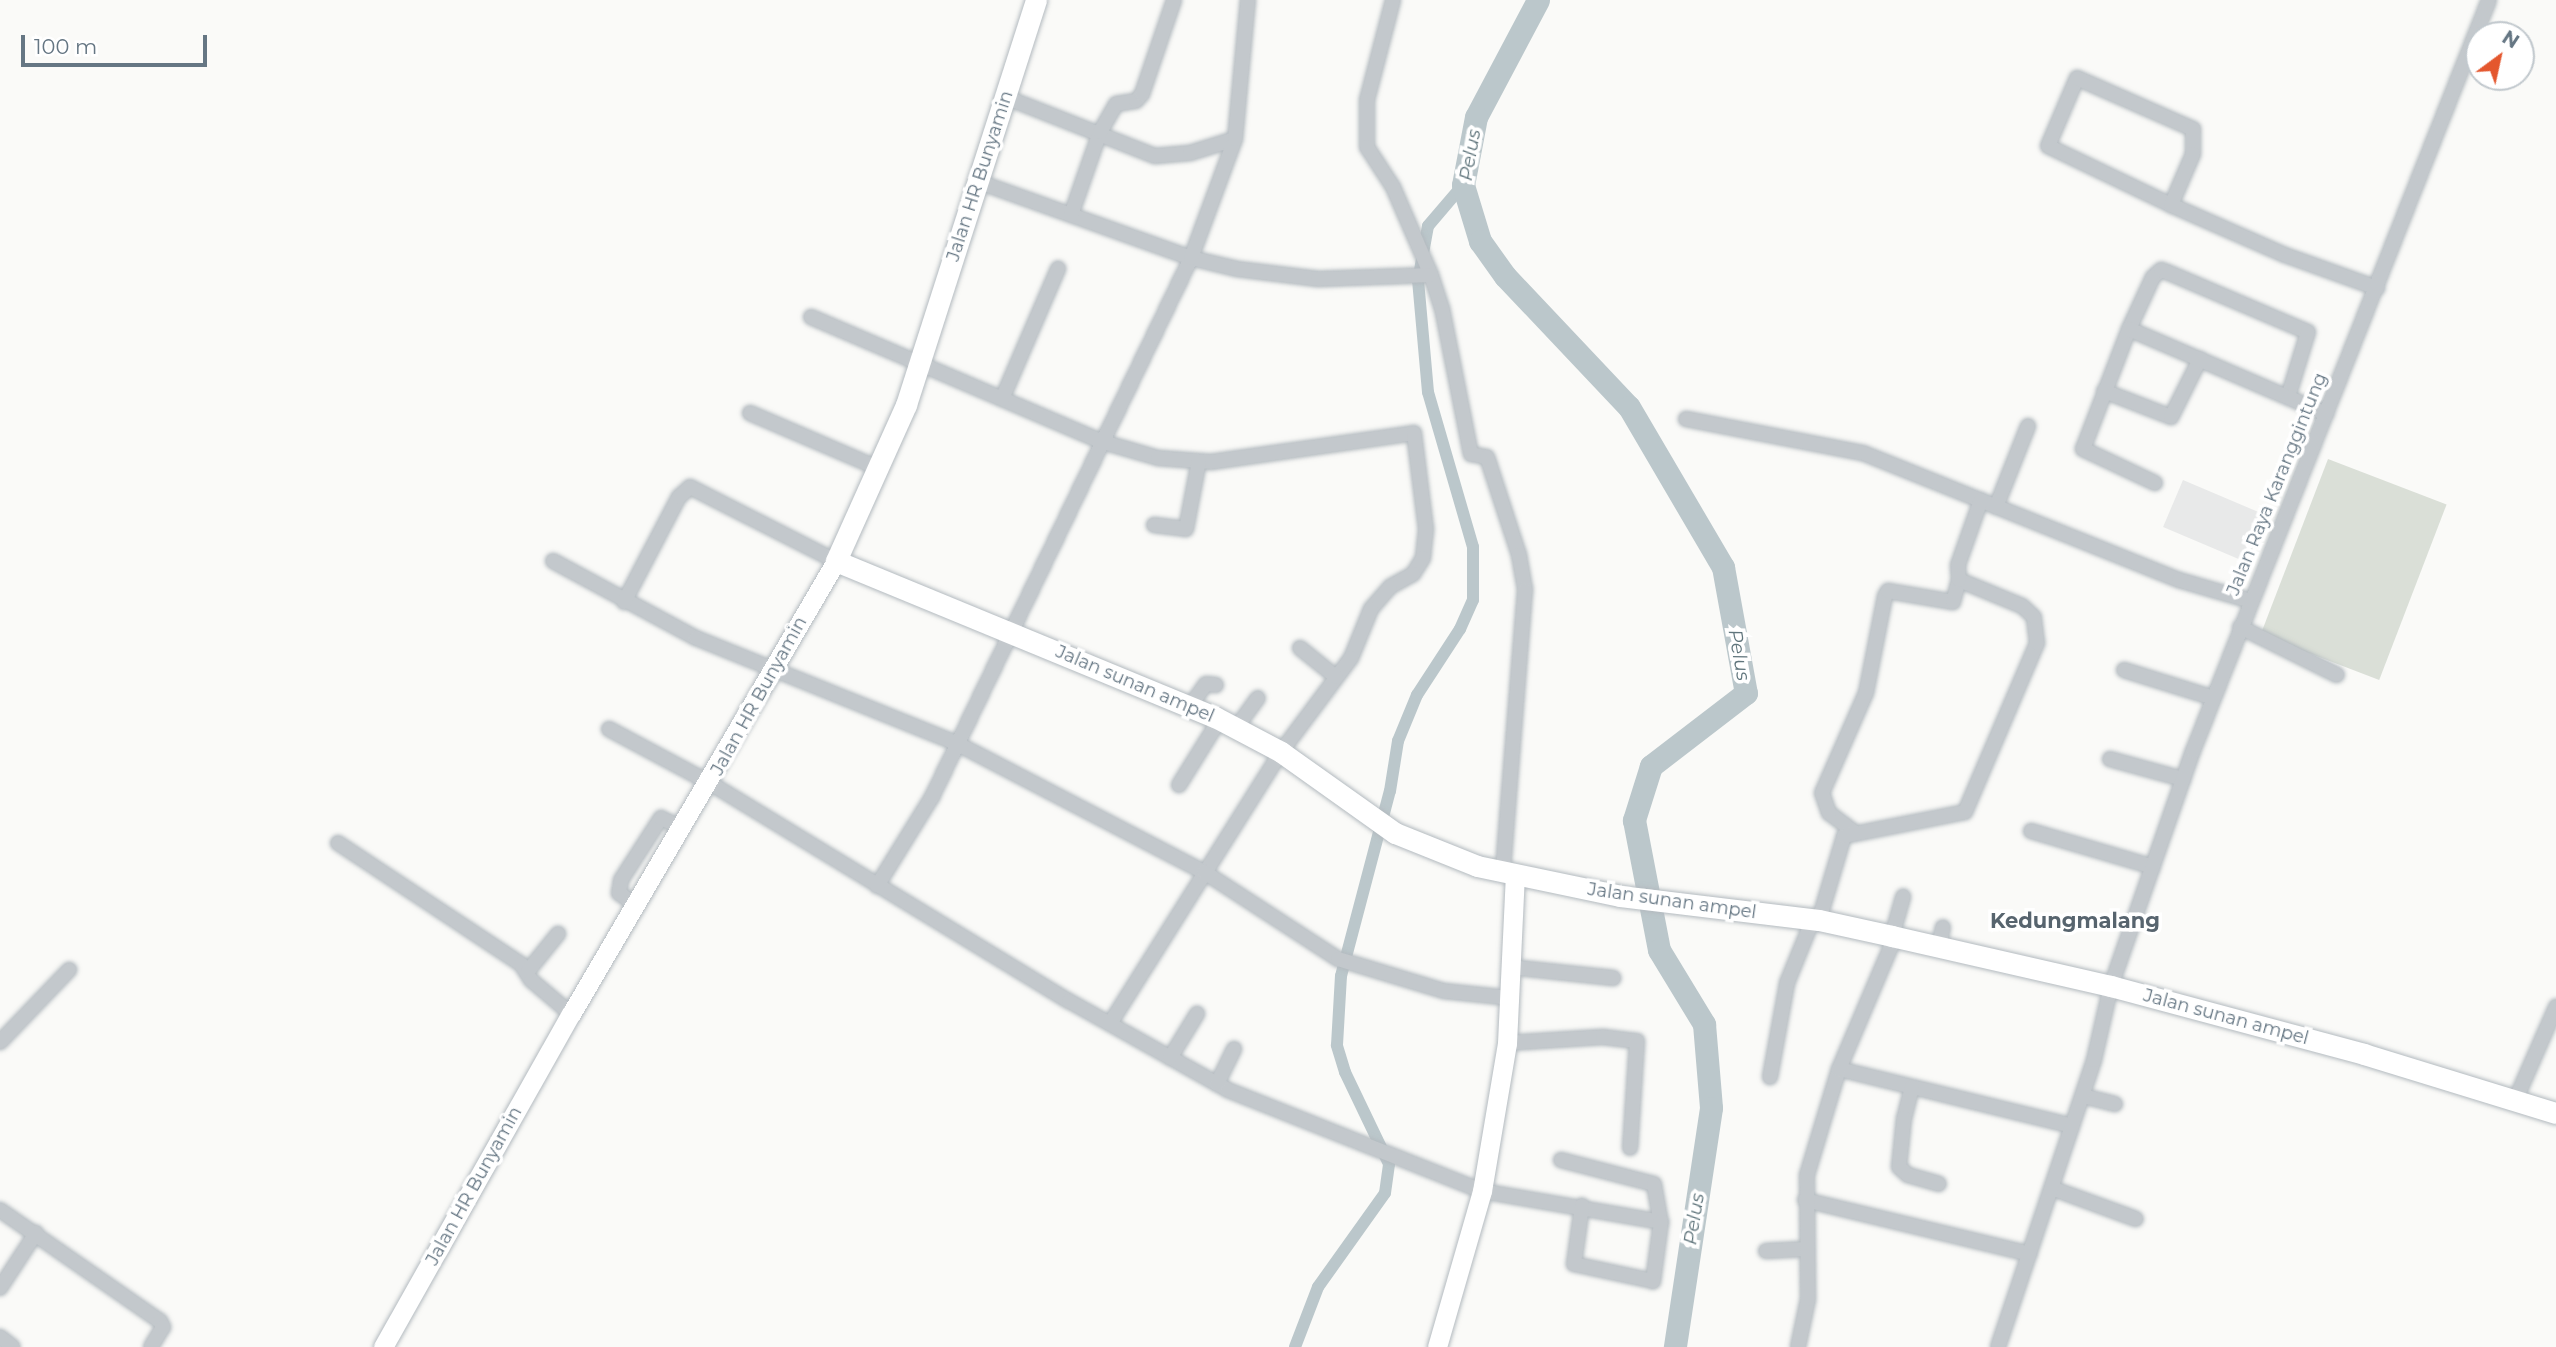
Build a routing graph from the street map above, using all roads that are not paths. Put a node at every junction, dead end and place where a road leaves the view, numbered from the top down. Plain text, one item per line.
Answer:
1 (1036, 0) edge
2 (1174, 0) edge
3 (1248, 0) edge
4 (1393, 0) edge
5 (2489, 0) edge
6 (1005, 97) junction
7 (1100, 132) junction
8 (1236, 139) junction
9 (979, 182) junction
10 (2171, 205) junction
11 (1071, 215) junction
12 (1191, 258) junction
13 (1058, 269) dead end
14 (1431, 275) junction
15 (2377, 288) junction
16 (811, 317) dead end
17 (2129, 329) junction
18 (2200, 359) junction
19 (919, 366) junction
20 (2104, 391) junction
21 (2288, 397) junction
22 (1002, 400) junction
23 (750, 413) dead end
24 (2326, 414) junction
25 (1686, 419) dead end
26 (2028, 426) dead end
27 (1102, 442) junction
28 (1199, 461) junction
29 (880, 469) junction
30 (2155, 483) dead end
31 (1981, 500) junction
32 (1997, 507) junction
33 (1154, 525) dead end
34 (553, 561) dead end
35 (836, 561) junction
36 (1959, 580) junction
37 (2250, 601) junction
38 (624, 602) junction
39 (2240, 627) junction
40 (1008, 632) junction
41 (1300, 648) dead end
42 (772, 670) junction
43 (2124, 670) dead end
44 (2337, 675) dead end
45 (1336, 677) junction
46 (1216, 685) dead end
47 (1258, 698) dead end
48 (2214, 698) junction
49 (1190, 706) junction
50 (1228, 724) junction
51 (609, 729) dead end
52 (956, 743) junction
53 (1281, 752) junction
54 (2110, 759) dead end
55 (2183, 779) junction
56 (710, 783) junction
57 (1179, 785) dead end
58 (1853, 831) junction
59 (2031, 831) dead end
60 (338, 843) dead end
61 (2152, 867) junction
62 (1204, 872) junction
63 (1509, 873) junction
64 (877, 886) junction
65 (1903, 897) dead end
66 (1816, 919) junction
67 (558, 934) dead end
68 (1894, 936) junction
69 (1510, 967) junction
70 (69, 970) dead end
71 (528, 971) junction
72 (1613, 978) dead end
73 (2111, 986) junction
74 (1509, 998) junction
75 (2556, 1007) edge
76 (571, 1014) junction
77 (1197, 1014) dead end
78 (1111, 1022) junction
79 (1, 1038) edge
80 (1507, 1043) junction
81 (1234, 1049) dead end
82 (1170, 1058) junction
83 (1839, 1069) junction
84 (1770, 1077) dead end
85 (1217, 1084) junction
86 (1912, 1087) junction
87 (2083, 1096) junction
88 (2515, 1101) junction
89 (2115, 1104) dead end
90 (2556, 1113) edge
91 (2072, 1126) junction
92 (1630, 1148) dead end
93 (1561, 1160) dead end
94 (1940, 1184) dead end
95 (2054, 1188) junction
96 (1482, 1191) junction
97 (1805, 1200) junction
98 (1582, 1206) junction
99 (0, 1210) edge
100 (2136, 1219) dead end
101 (1661, 1222) junction
102 (36, 1233) junction
103 (1805, 1249) junction
104 (1766, 1251) dead end
105 (2030, 1254) junction
106 (0, 1288) edge
107 (0, 1337) edge
108 (13, 1347) edge
109 (150, 1347) edge
110 (383, 1347) edge
111 (1437, 1347) edge
112 (1798, 1347) edge
113 (1998, 1347) edge

1 - 6 main road, Jalan HR Bunyamin
2 - 7 street
3 - 8 street
4 - 14 street
5 - 15 street, Jalan Raya Karanggintung
6 - 7 street
6 - 9 main road, Jalan HR Bunyamin
7 - 8 street
7 - 11 street
8 - 12 street
9 - 11 street
9 - 19 main road, Jalan HR Bunyamin
10 - 10 street
10 - 15 street
11 - 12 street
12 - 14 street
12 - 27 street
13 - 22 street
14 - 63 street
15 - 24 street, Jalan Raya Karanggintung
16 - 19 street
17 - 18 street
17 - 20 street
17 - 21 street
18 - 20 street
18 - 21 street
19 - 22 street
19 - 29 main road, Jalan HR Bunyamin
20 - 30 street
21 - 24 street
22 - 27 street
23 - 29 street
24 - 37 street, Jalan Raya Karanggintung
25 - 31 street
26 - 32 street
27 - 28 street
27 - 40 street
28 - 33 street
28 - 45 street
29 - 35 main road, Jalan HR Bunyamin
31 - 32 street
31 - 36 street
32 - 37 street
34 - 38 street
35 - 38 street
35 - 40 main road, Jalan sunan ampel
35 - 42 main road, Jalan HR Bunyamin
36 - 58 street
36 - 58 street
37 - 39 street, Jalan Raya Karanggintung
38 - 42 street
39 - 44 street
39 - 48 street, Jalan Raya Karanggintung
40 - 49 main road, Jalan sunan ampel
40 - 52 street
41 - 45 street
42 - 52 street
42 - 56 main road, Jalan HR Bunyamin
43 - 48 street
45 - 53 street
46 - 49 street
47 - 50 street
48 - 55 street, Jalan Raya Karanggintung
49 - 50 main road, Jalan sunan ampel
50 - 53 main road, Jalan sunan ampel
50 - 57 street
51 - 56 street
52 - 62 street
52 - 64 street
53 - 62 street
53 - 63 main road, Jalan sunan ampel
54 - 55 street
55 - 61 street, Jalan Raya Karanggintung
56 - 64 street
56 - 76 main road, Jalan HR Bunyamin
58 - 66 street
59 - 61 street
60 - 71 street
61 - 73 street, Jalan Raya Karanggintung
62 - 74 street
62 - 78 street
63 - 66 main road, Jalan sunan ampel
63 - 69 main road
64 - 78 street
65 - 68 street
66 - 68 main road, Jalan sunan ampel
66 - 84 street
67 - 71 street
68 - 73 main road, Jalan sunan ampel
68 - 83 street
69 - 72 street
69 - 74 main road
70 - 79 street
71 - 76 street
73 - 87 street, Jalan Raya Karanggintung
73 - 88 main road, Jalan sunan ampel
74 - 80 main road
75 - 88 street
76 - 110 main road, Jalan HR Bunyamin
77 - 82 street
78 - 82 street
80 - 92 street
80 - 96 main road
81 - 85 street
82 - 85 street
83 - 86 street
83 - 97 street
85 - 96 street
86 - 91 street
86 - 94 street
87 - 89 street
87 - 91 street, Jalan Raya Karanggintung
88 - 90 main road, Jalan sunan ampel
91 - 95 street, Jalan Raya Karanggintung
93 - 101 street
95 - 100 street
95 - 105 street, Jalan Raya Karanggintung
96 - 98 street
96 - 111 main road
97 - 103 street
97 - 105 street
98 - 101 street
98 - 101 street
99 - 102 street
102 - 106 street
102 - 109 street
103 - 104 street
103 - 112 street
105 - 113 street, Jalan Raya Karanggintung
107 - 108 street

